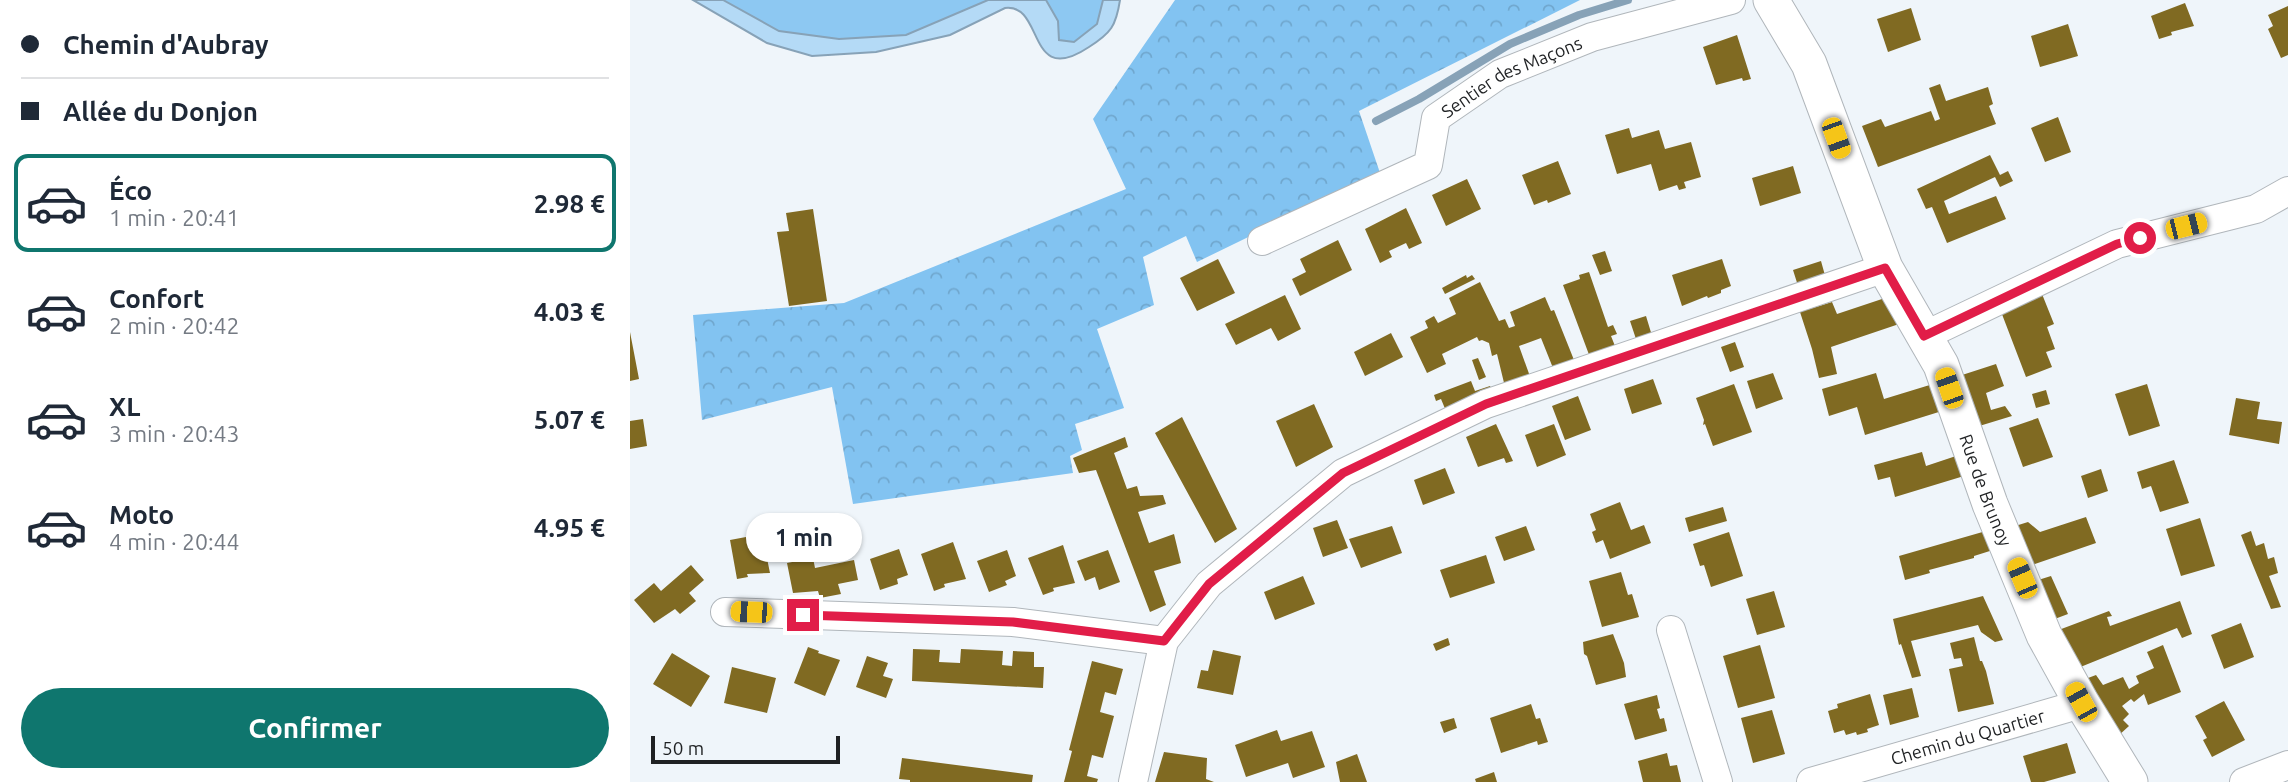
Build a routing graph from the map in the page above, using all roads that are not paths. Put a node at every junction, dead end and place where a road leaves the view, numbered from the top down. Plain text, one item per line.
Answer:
1 (1731, 0) edge
2 (1771, 0) edge
3 (2288, 191) edge
4 (1262, 241) dead end
5 (1885, 268) junction
6 (1924, 336) junction
7 (724, 612) dead end
8 (1671, 630) dead end
9 (1164, 641) junction
10 (2081, 702) junction
11 (2288, 765) edge
12 (1133, 782) edge
13 (1718, 782) edge
14 (1811, 782) edge
15 (2130, 782) edge
16 (2244, 782) edge

1 - 4 street, Sentier des Maçons
2 - 5 street, Rue de Brunoy
3 - 6 street
5 - 6 street, Rue de Brunoy
5 - 9 street
6 - 10 street, Rue de Brunoy
7 - 9 street
8 - 13 street
9 - 12 street
10 - 14 street, Chemin du Quartier
10 - 15 street, Rue de Brunoy
11 - 16 street

